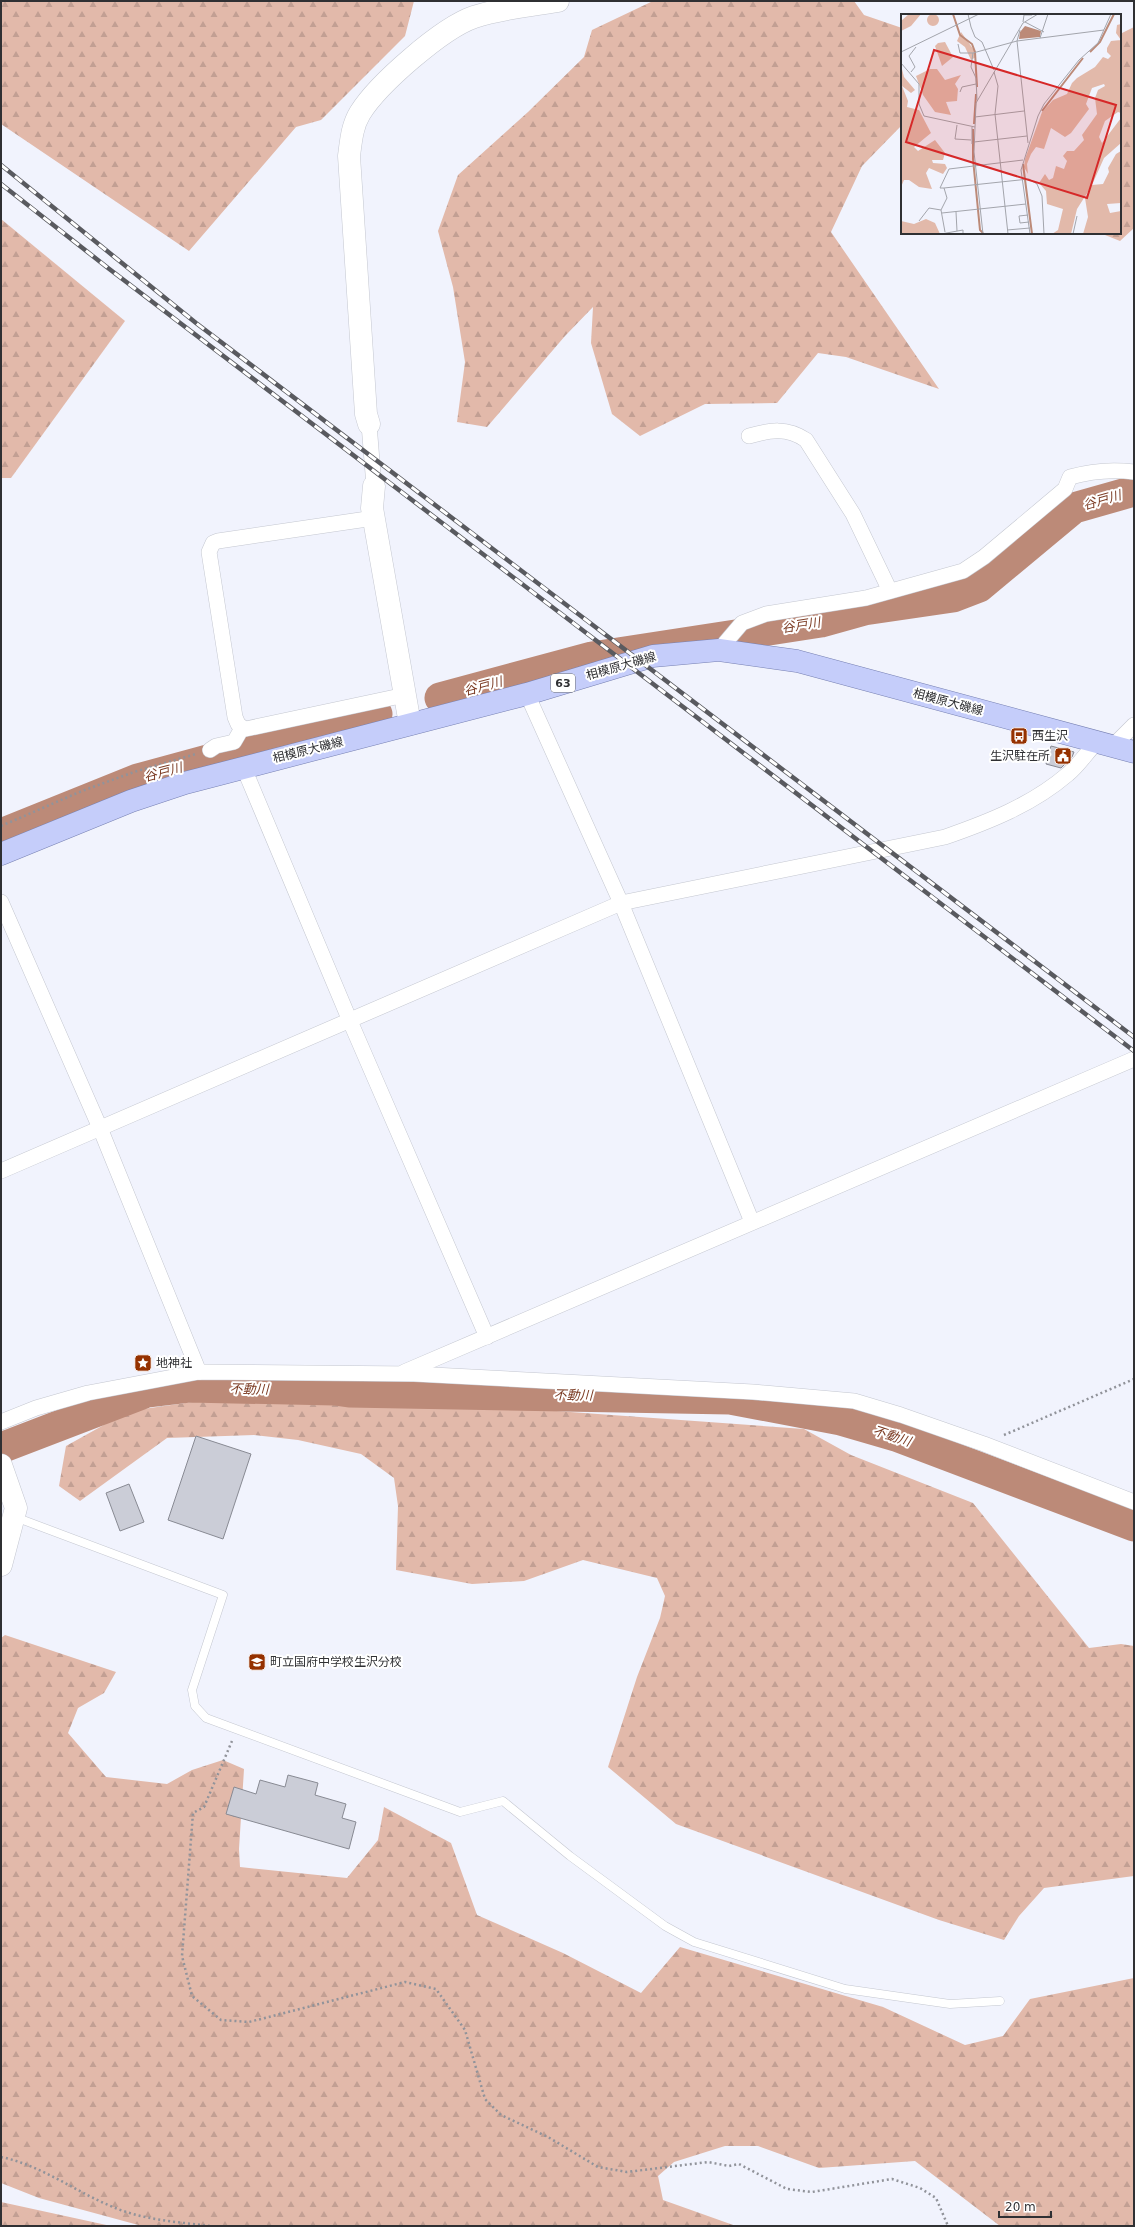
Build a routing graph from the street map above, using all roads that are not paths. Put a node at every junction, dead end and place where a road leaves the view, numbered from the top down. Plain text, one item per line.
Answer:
1 (558, 1) edge
2 (369, 424) joint
3 (749, 436) dead end
4 (1134, 472) edge
5 (374, 486) joint
6 (374, 518) junction
7 (890, 591) junction
8 (723, 645) junction
9 (527, 694) junction
10 (405, 696) junction
11 (410, 724) junction
12 (1134, 725) edge
13 (244, 729) junction
14 (1104, 744) junction
15 (210, 750) road end
16 (1134, 752) edge
17 (243, 766) junction
18 (1, 854) edge
19 (1, 902) edge
20 (621, 903) junction
21 (350, 1021) junction
22 (1134, 1060) edge
23 (100, 1128) junction
24 (1, 1171) edge
25 (752, 1222) junction
26 (488, 1337) junction
27 (199, 1372) junction
28 (397, 1375) junction
29 (1, 1422) edge
30 (1, 1465) edge
31 (1134, 1502) edge
32 (14, 1517) junction
33 (1, 1565) edge
34 (1000, 2001) dead end

1 - 2 street
2 - 5 street
3 - 7 street
4 - 7 street
5 - 6 street
6 - 10 street
6 - 13 street
7 - 8 street
8 - 9 main road, 相模原大磯線 / 63
8 - 14 main road, 相模原大磯線 / 63
9 - 11 main road, 相模原大磯線 / 63
9 - 20 street
10 - 11 street
10 - 13 street
11 - 17 main road, 相模原大磯線 / 63
12 - 14 street
13 - 15 street
14 - 16 main road, 相模原大磯線 / 63
14 - 20 street
17 - 18 main road, 相模原大磯線 / 63
17 - 21 street
19 - 23 street
20 - 21 street
20 - 25 street
21 - 23 street
21 - 26 street
22 - 25 street
23 - 24 street
23 - 27 street
25 - 26 street
26 - 28 street
27 - 28 street
27 - 29 street
28 - 31 street
30 - 32 street
32 - 33 street
32 - 34 lane

